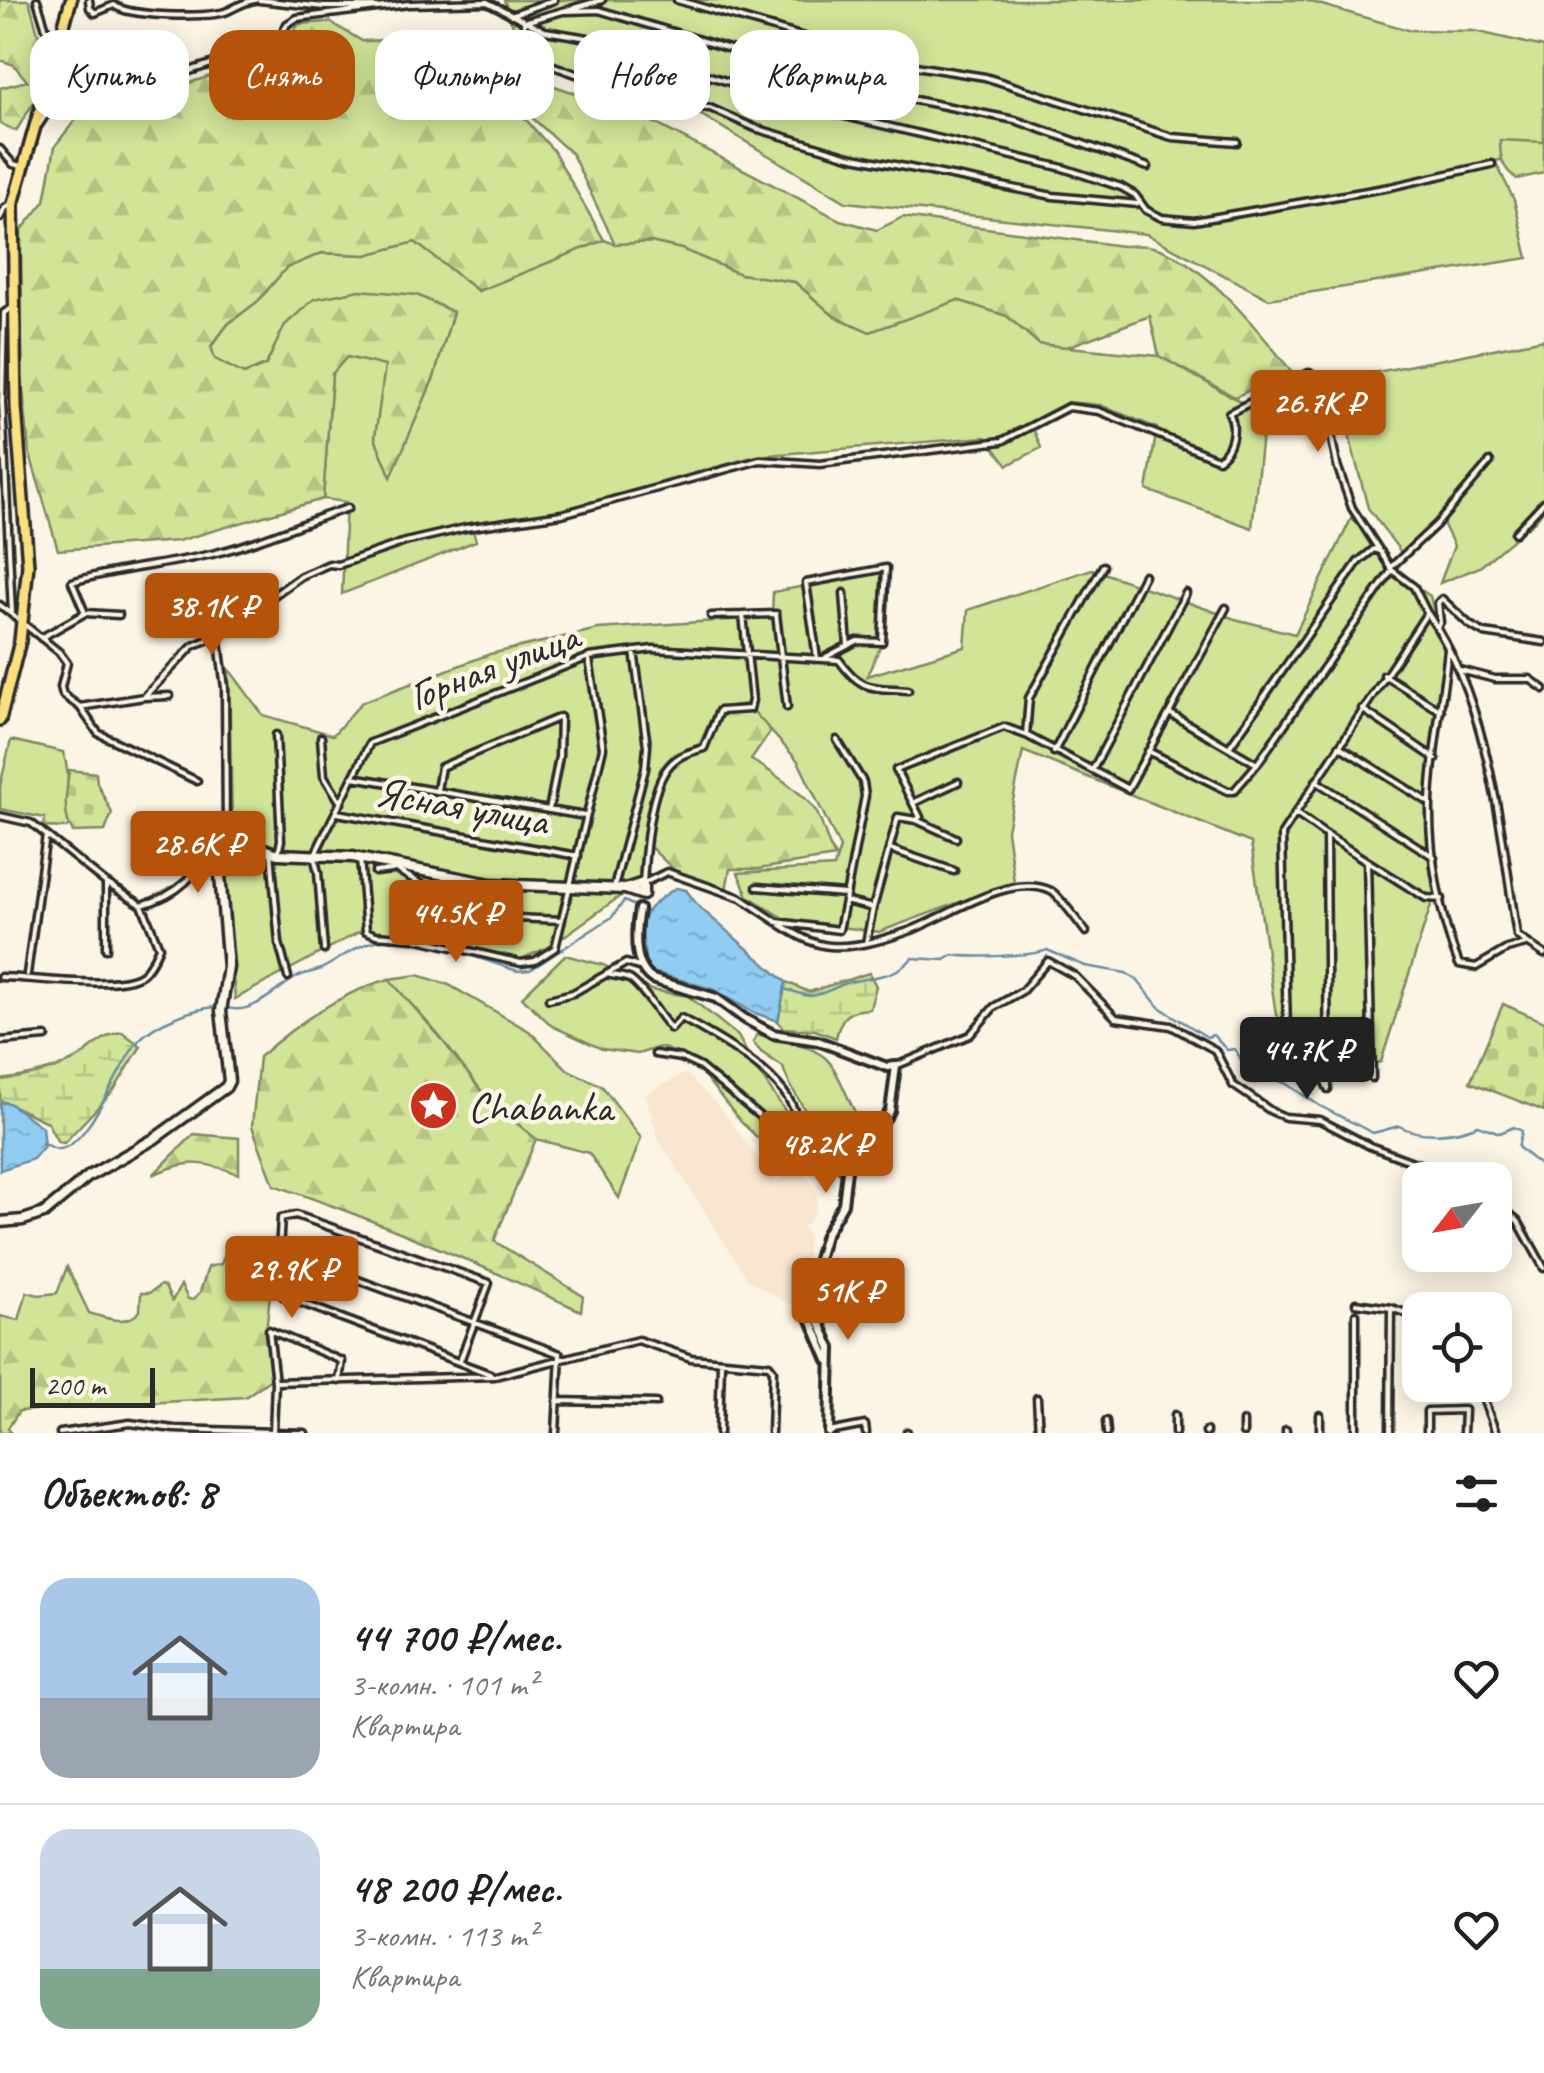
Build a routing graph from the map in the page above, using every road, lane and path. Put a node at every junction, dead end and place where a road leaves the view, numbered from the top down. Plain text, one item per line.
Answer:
1 (37, 0) edge
2 (71, 0) edge
3 (89, 0) edge
4 (257, 0) edge
5 (403, 0) edge
6 (554, 0) edge
7 (602, 0) edge
8 (677, 0) edge
9 (396, 6) junction
10 (384, 8) junction
11 (566, 11) junction
12 (511, 15) junction
13 (524, 22) junction
14 (46, 30) edge
15 (64, 30) edge
16 (189, 72) edge
17 (37, 120) edge
18 (43, 120) edge
19 (31, 138) junction
20 (1237, 142) dead end
21 (0, 149) edge
22 (1492, 164) dead end
23 (17, 165) junction
24 (1148, 166) dead end
25 (10, 172) dead end
26 (1139, 203) junction
27 (13, 204) junction
28 (0, 218) edge
29 (14, 306) junction
30 (1490, 462) dead end
31 (1544, 502) edge
32 (348, 508) dead end
33 (1516, 533) dead end
34 (1381, 552) junction
35 (1102, 566) dead end
36 (1391, 569) junction
37 (1144, 575) dead end
38 (252, 588) dead end
39 (844, 593) dead end
40 (1186, 593) dead end
41 (244, 594) junction
42 (0, 604) edge
43 (1226, 608) dead end
44 (252, 609) junction
45 (1426, 612) junction
46 (12, 613) junction
47 (85, 613) junction
48 (213, 614) dead end
49 (119, 615) dead end
50 (743, 615) junction
51 (711, 616) dead end
52 (22, 624) junction
53 (1437, 627) junction
54 (218, 634) junction
55 (41, 638) junction
56 (1544, 642) edge
57 (848, 646) junction
58 (1448, 649) junction
59 (634, 651) junction
60 (748, 655) junction
61 (782, 656) junction
62 (589, 657) junction
63 (817, 658) junction
64 (825, 658) junction
65 (1460, 670) junction
66 (1384, 675) junction
67 (1474, 675) junction
68 (1464, 684) junction
69 (1544, 689) edge
70 (908, 690) dead end
71 (170, 696) dead end
72 (144, 697) junction
73 (80, 707) junction
74 (787, 707) dead end
75 (1362, 710) junction
76 (1441, 712) junction
77 (1168, 713) junction
78 (0, 720) edge
79 (276, 735) dead end
80 (1026, 735) junction
81 (321, 736) dead end
82 (837, 740) dead end
83 (1230, 746) junction
84 (1339, 746) junction
85 (1148, 751) junction
86 (1054, 752) junction
87 (1436, 759) junction
88 (1257, 764) junction
89 (1093, 769) junction
90 (353, 776) junction
91 (1316, 780) junction
92 (197, 781) dead end
93 (958, 782) dead end
94 (437, 790) junction
95 (342, 803) junction
96 (913, 803) junction
97 (1430, 803) junction
98 (549, 810) junction
99 (336, 813) junction
100 (1295, 813) junction
101 (0, 816) edge
102 (587, 816) junction
103 (916, 820) junction
104 (46, 835) junction
105 (1326, 835) junction
106 (221, 838) junction
107 (956, 838) dead end
108 (890, 849) junction
109 (275, 853) junction
110 (314, 856) junction
111 (578, 856) junction
112 (1434, 857) junction
113 (360, 858) junction
114 (1367, 861) junction
115 (390, 867) junction
116 (376, 872) dead end
117 (954, 872) dead end
118 (106, 883) junction
119 (643, 883) junction
120 (571, 886) junction
121 (614, 888) junction
122 (756, 888) dead end
123 (624, 889) junction
124 (642, 895) junction
125 (845, 897) junction
126 (1442, 899) junction
127 (142, 905) junction
128 (873, 908) junction
129 (638, 909) joint
130 (562, 920) junction
131 (777, 922) junction
132 (1086, 932) dead end
133 (866, 944) junction
134 (1526, 944) junction
135 (106, 949) dead end
136 (324, 950) dead end
137 (1544, 954) edge
138 (640, 968) junction
139 (606, 974) junction
140 (26, 976) junction
141 (0, 977) edge
142 (288, 977) dead end
143 (549, 999) dead end
144 (46, 1037) dead end
145 (0, 1041) edge
146 (655, 1054) dead end
147 (895, 1067) junction
148 (1372, 1078) dead end
149 (1413, 1162) edge
150 (1512, 1217) edge
151 (0, 1222) edge
152 (1544, 1268) edge
153 (283, 1296) dead end
154 (1356, 1303) dead end
155 (1391, 1308) junction
156 (1402, 1312) edge
157 (1356, 1314) dead end
158 (473, 1322) junction
159 (558, 1360) junction
160 (460, 1361) junction
161 (721, 1363) junction
162 (495, 1376) junction
163 (339, 1381) junction
164 (275, 1382) junction
165 (1037, 1398) dead end
166 (558, 1401) junction
167 (1484, 1402) edge
168 (656, 1403) dead end
169 (1320, 1414) dead end
170 (1175, 1416) dead end
171 (1106, 1421) dead end
172 (1243, 1422) dead end
173 (274, 1432) edge
174 (829, 1432) edge
175 (60, 1433) edge
176 (305, 1433) edge
177 (556, 1433) edge
178 (719, 1433) edge
179 (771, 1433) edge
180 (866, 1433) edge
181 (1040, 1433) edge
182 (1107, 1433) edge
183 (1175, 1433) edge
184 (1244, 1433) edge
185 (1320, 1433) edge
186 (1356, 1433) edge
187 (1390, 1433) edge
188 (1427, 1433) edge
189 (1463, 1433) edge
190 (1496, 1433) edge

1 - 14 street
2 - 15 main road
3 - 4 street
4 - 10 street
5 - 9 street
6 - 12 street
7 - 11 street
8 - 20 street
9 - 10 street
9 - 12 street
10 - 16 street
11 - 13 street
11 - 24 street
12 - 13 street
13 - 26 street
13 - 26 street
17 - 19 main road
18 - 19 street
19 - 23 main road
21 - 23 street
22 - 26 street
23 - 25 street
23 - 27 main road
27 - 28 street
27 - 29 main road
29 - 46 street
29 - 52 main road
30 - 36 street
31 - 33 street
32 - 47 street
34 - 36 street
34 - 44 street
34 - 83 street
35 - 80 street
36 - 45 street
36 - 88 street
37 - 86 street
38 - 41 street
39 - 57 street
40 - 89 street
41 - 44 street
41 - 48 street
42 - 46 street
43 - 77 street
44 - 54 street
45 - 53 street
45 - 66 street
46 - 52 street
47 - 49 street
47 - 55 street
50 - 51 street
50 - 60 street
50 - 61 street
52 - 55 street
52 - 78 main road
53 - 56 street
53 - 58 street
54 - 72 street
54 - 106 street
55 - 73 street
57 - 63 street
57 - 64 street
58 - 65 street
58 - 76 street
59 - 60 street, Горная улица
59 - 62 street, Горная улица
59 - 121 street
60 - 61 street, Горная улица
60 - 119 street
61 - 63 street, Горная улица
61 - 74 street
62 - 90 street, Горная улица
62 - 102 street
63 - 64 street, Горная улица
64 - 70 street
65 - 67 street
65 - 68 street
66 - 75 street
66 - 76 street
67 - 68 street
67 - 69 street
68 - 134 street
71 - 72 street
72 - 73 street
73 - 92 street
75 - 84 street
75 - 87 street
76 - 87 street
77 - 83 street
77 - 85 street
79 - 109 street
80 - 86 street
80 - 96 street
81 - 95 street
82 - 125 street
83 - 88 street
84 - 91 street
84 - 97 street
85 - 88 street
85 - 89 street
86 - 89 street
87 - 97 street
90 - 94 street
90 - 95 street, Горная улица
91 - 100 street
91 - 112 street
93 - 96 street
94 - 98 street
94 - 98 street
95 - 99 street, Горная улица
96 - 103 street
97 - 112 street
98 - 102 street
99 - 110 street, Горная улица
99 - 111 street, Ясная улица
100 - 105 street
100 - 105 street
101 - 104 street
102 - 111 street
103 - 107 street
103 - 108 street
104 - 118 street
104 - 140 street
105 - 114 street
106 - 109 main road
106 - 127 street
106 - 151 main road
108 - 117 street
108 - 128 street
109 - 110 main road
109 - 142 street
110 - 113 main road
110 - 136 street
111 - 120 street
112 - 126 street
113 - 115 main road
113 - 130 street
114 - 126 street
114 - 148 street
115 - 116 street
115 - 120 main road
115 - 130 street
118 - 127 street
118 - 135 street
119 - 123 main road
119 - 124 main road
119 - 131 street
120 - 121 main road
120 - 130 street
121 - 123 main road
122 - 125 street
123 - 124 main road
124 - 129 street
125 - 128 street
125 - 131 street
126 - 134 street
127 - 140 street
128 - 133 street
129 - 138 street
131 - 133 street
132 - 133 street
134 - 137 street
138 - 139 street
138 - 147 street
139 - 143 street
139 - 146 street
140 - 141 street
144 - 145 street
147 - 149 street
147 - 174 street
150 - 152 street
153 - 160 street
154 - 155 street
155 - 156 street
155 - 187 street
157 - 186 street
158 - 158 street
158 - 159 street
158 - 160 street
159 - 161 street
159 - 162 street
159 - 166 street
160 - 162 street
161 - 178 street
161 - 179 street
162 - 163 street
163 - 164 street
163 - 164 street
164 - 173 street
165 - 181 street
166 - 168 street
166 - 177 street
167 - 190 street
169 - 185 street
170 - 183 street
171 - 182 street
172 - 184 street
173 - 175 street
173 - 176 street
174 - 180 street
188 - 189 street

